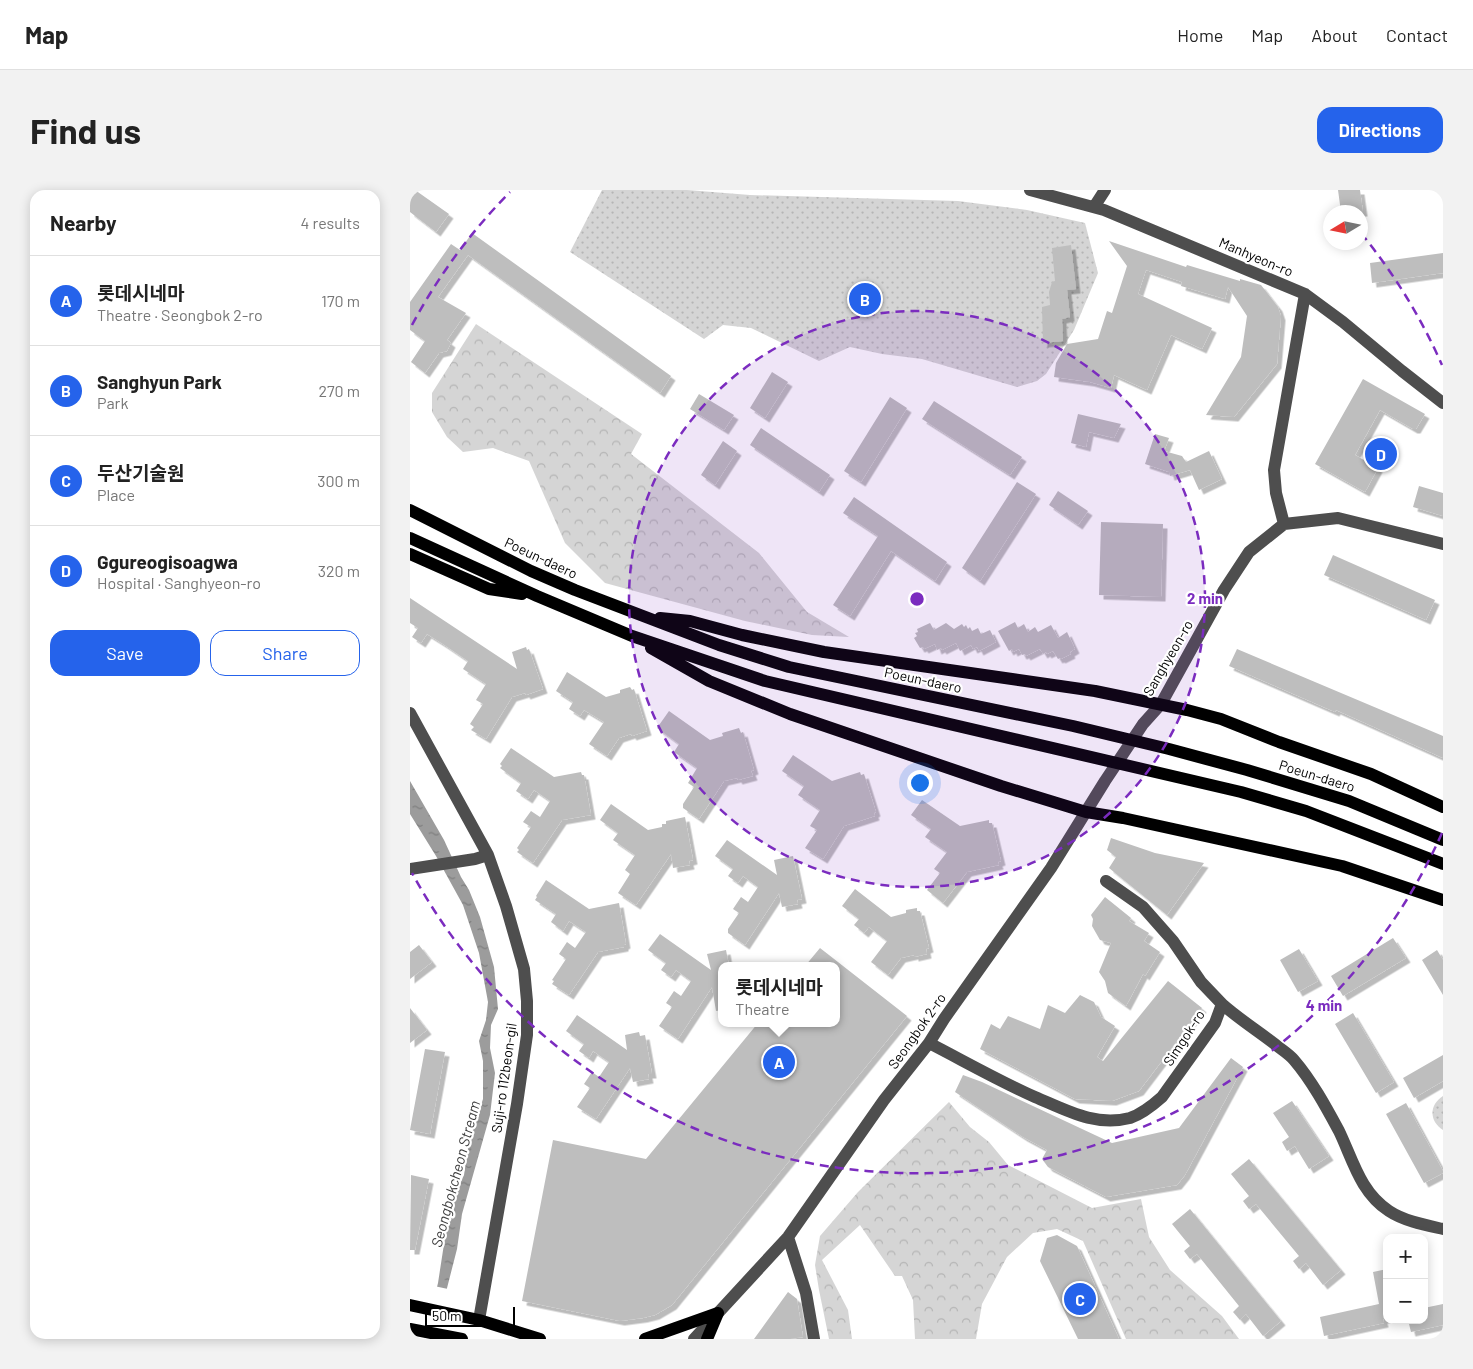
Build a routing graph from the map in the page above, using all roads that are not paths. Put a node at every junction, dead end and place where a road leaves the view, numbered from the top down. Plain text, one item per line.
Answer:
1 (1030, 190) edge
2 (1105, 190) edge
3 (1094, 207) junction
4 (1306, 294) junction
5 (1443, 402) edge
6 (410, 510) edge
7 (1284, 524) junction
8 (410, 538) edge
9 (1443, 544) edge
10 (410, 554) edge
11 (537, 596) junction
12 (643, 616) junction
13 (632, 636) junction
14 (1161, 704) junction
15 (410, 713) edge
16 (1143, 724) joint
17 (1443, 807) edge
18 (1086, 812) junction
19 (1443, 840) edge
20 (488, 855) junction
21 (1443, 864) edge
22 (412, 869) edge
23 (1106, 881) dead end
24 (1443, 900) edge
25 (1222, 1004) junction
26 (929, 1043) junction
27 (1443, 1229) edge
28 (788, 1237) junction
29 (410, 1305) edge
30 (718, 1313) junction
31 (479, 1320) junction
32 (410, 1329) edge
33 (462, 1339) edge
34 (540, 1339) edge
35 (645, 1339) edge
36 (694, 1339) edge
37 (707, 1339) edge
38 (814, 1339) edge

1 - 3 street, Manhyeon-ro
2 - 3 street
3 - 4 street, Manhyeon-ro
4 - 5 street, Manhyeon-ro
4 - 7 street
6 - 12 main road, Poeun-daero
7 - 9 street
7 - 14 street, Sanghyeon-ro
8 - 11 main road
10 - 11 main road
11 - 13 main road
12 - 14 main road
12 - 19 main road, Poeun-daero
13 - 18 main road
13 - 21 main road
14 - 16 street, Sanghyeon-ro
14 - 17 main road
15 - 20 street, Suji-ro 112beon-gil
16 - 18 street, Seongbok 2-ro
18 - 24 main road
18 - 26 street, Seongbok 2-ro
20 - 22 street
20 - 31 street, Suji-ro 112beon-gil
23 - 25 street
25 - 26 street, Simgok-ro
25 - 27 street, Simgok-ro
26 - 28 street, Seongbok 2-ro
28 - 30 street, Seongbok 2-ro
28 - 38 street
29 - 31 main road
30 - 35 main road
30 - 36 street, Seongbok 2-ro
30 - 37 main road
31 - 34 main road
32 - 33 main road

